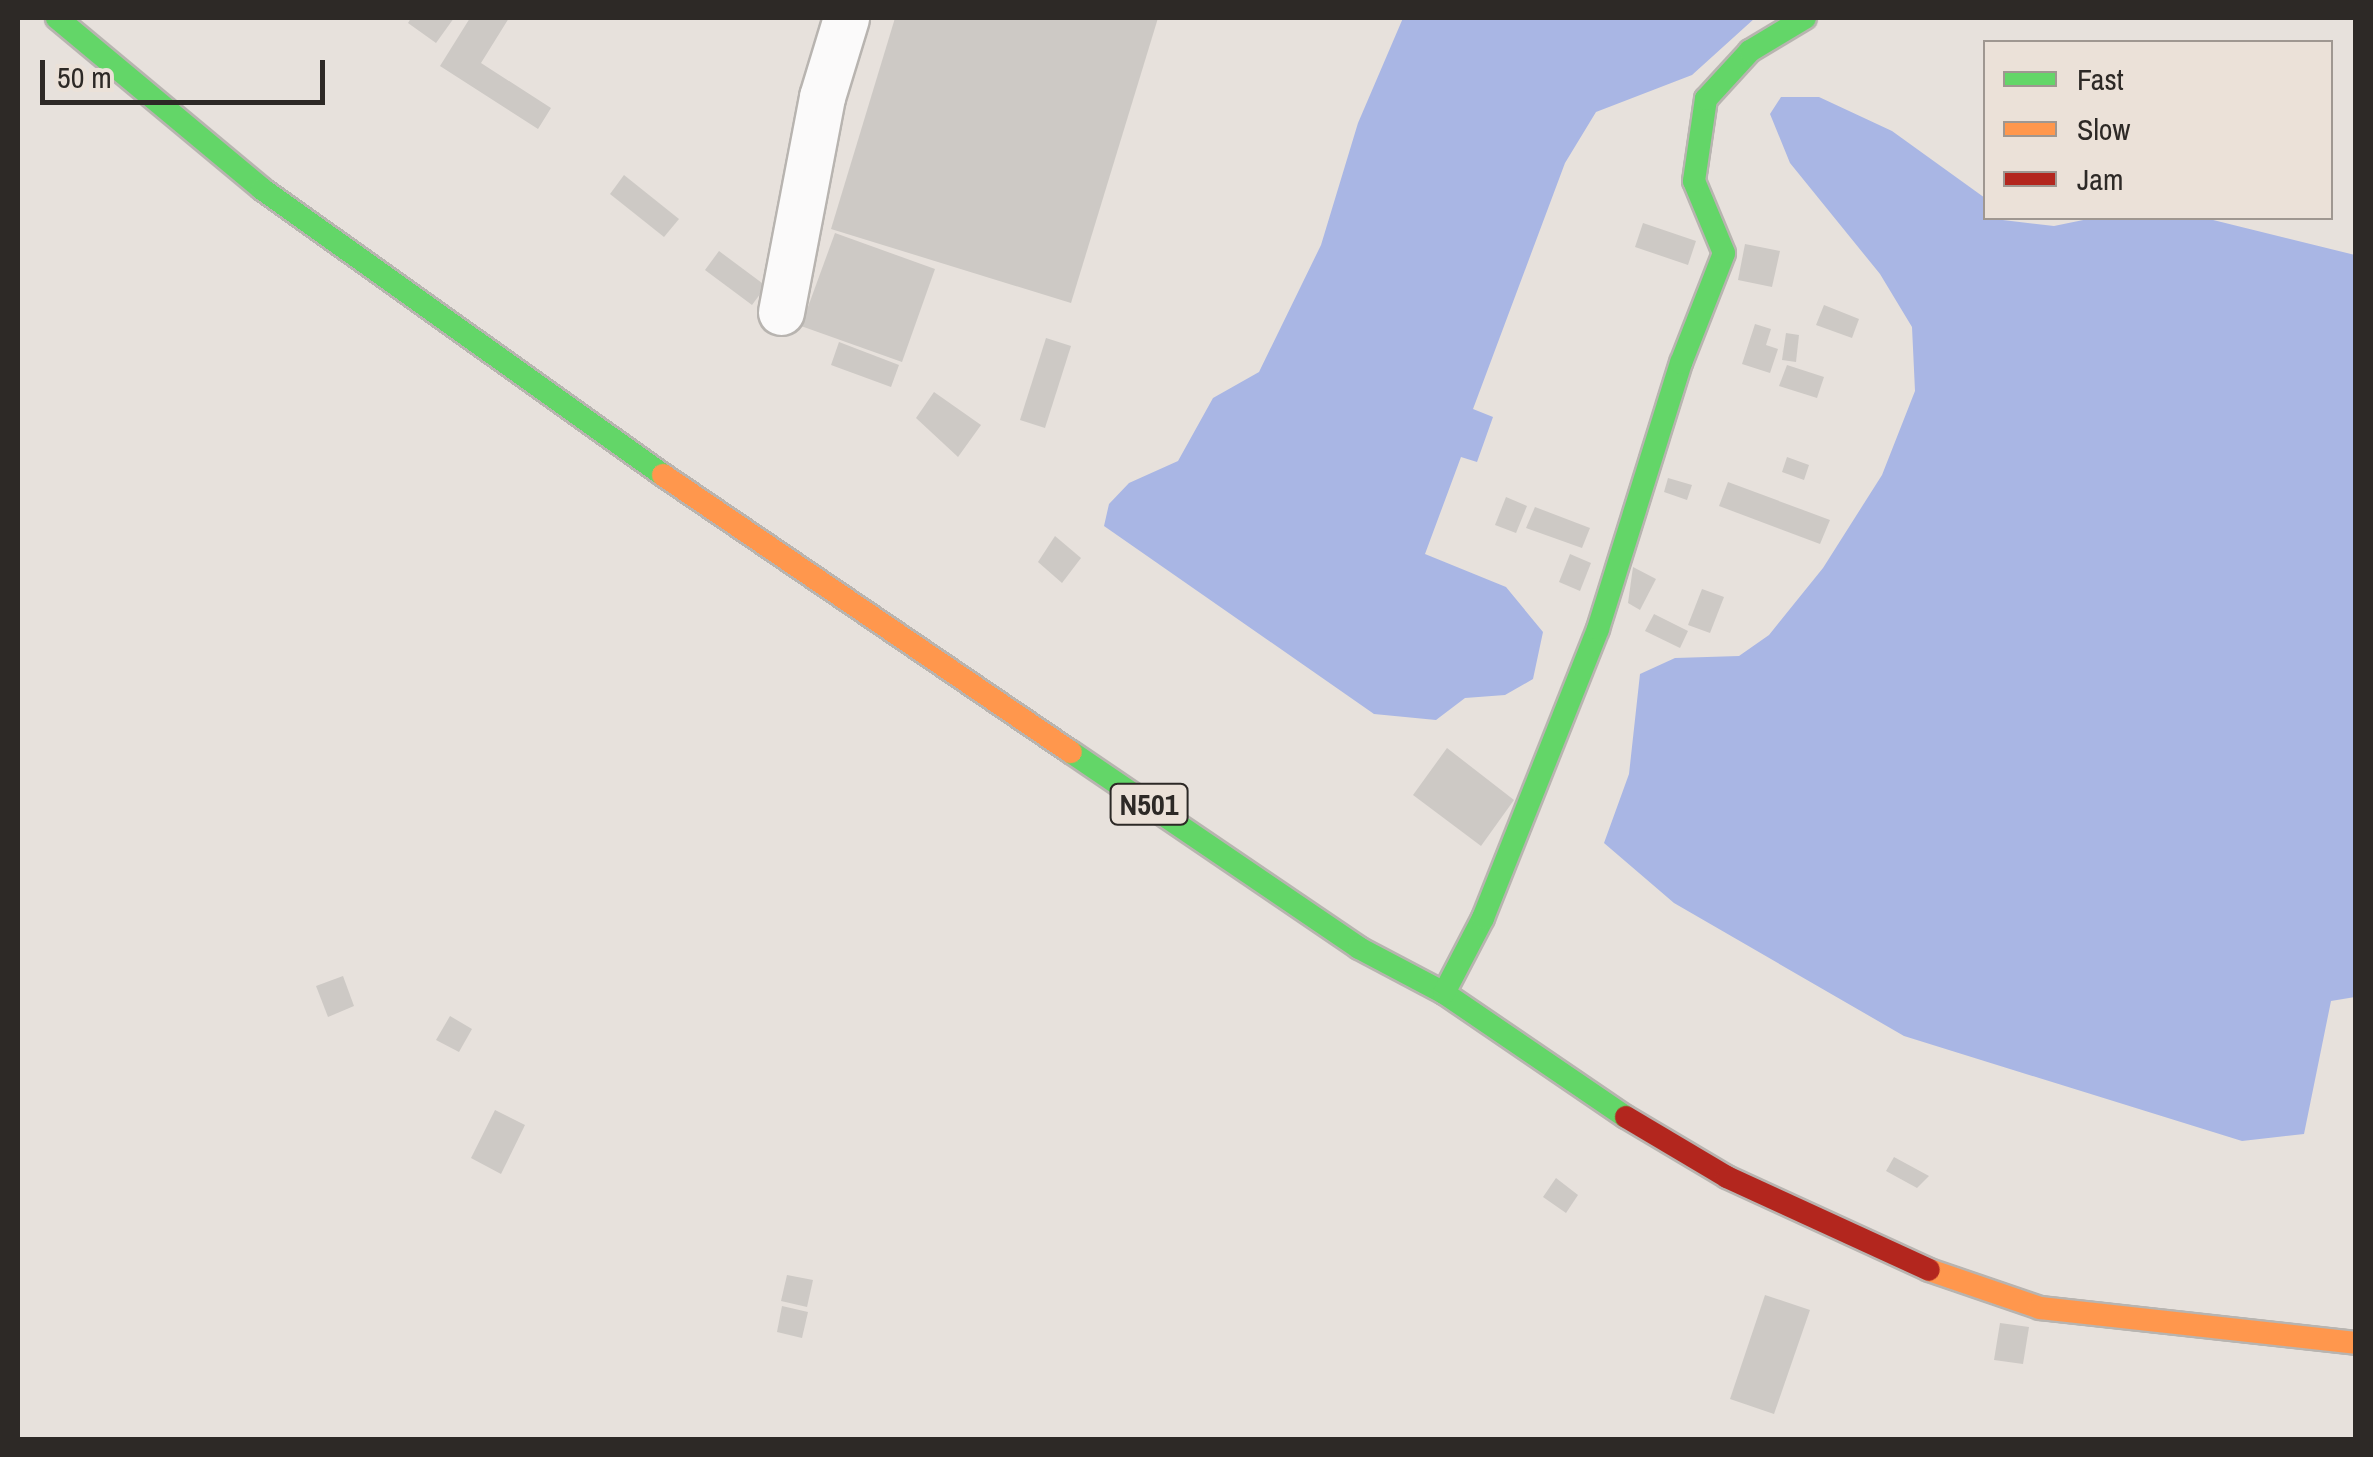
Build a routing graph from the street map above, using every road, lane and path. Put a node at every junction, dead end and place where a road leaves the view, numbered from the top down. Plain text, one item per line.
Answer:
1 (57, 18) edge
2 (846, 18) edge
3 (1805, 18) edge
4 (781, 312) dead end
5 (1444, 993) junction
6 (2356, 1343) edge

1 - 5 main road, N501
2 - 4 street
3 - 5 main road
5 - 6 main road, N501

